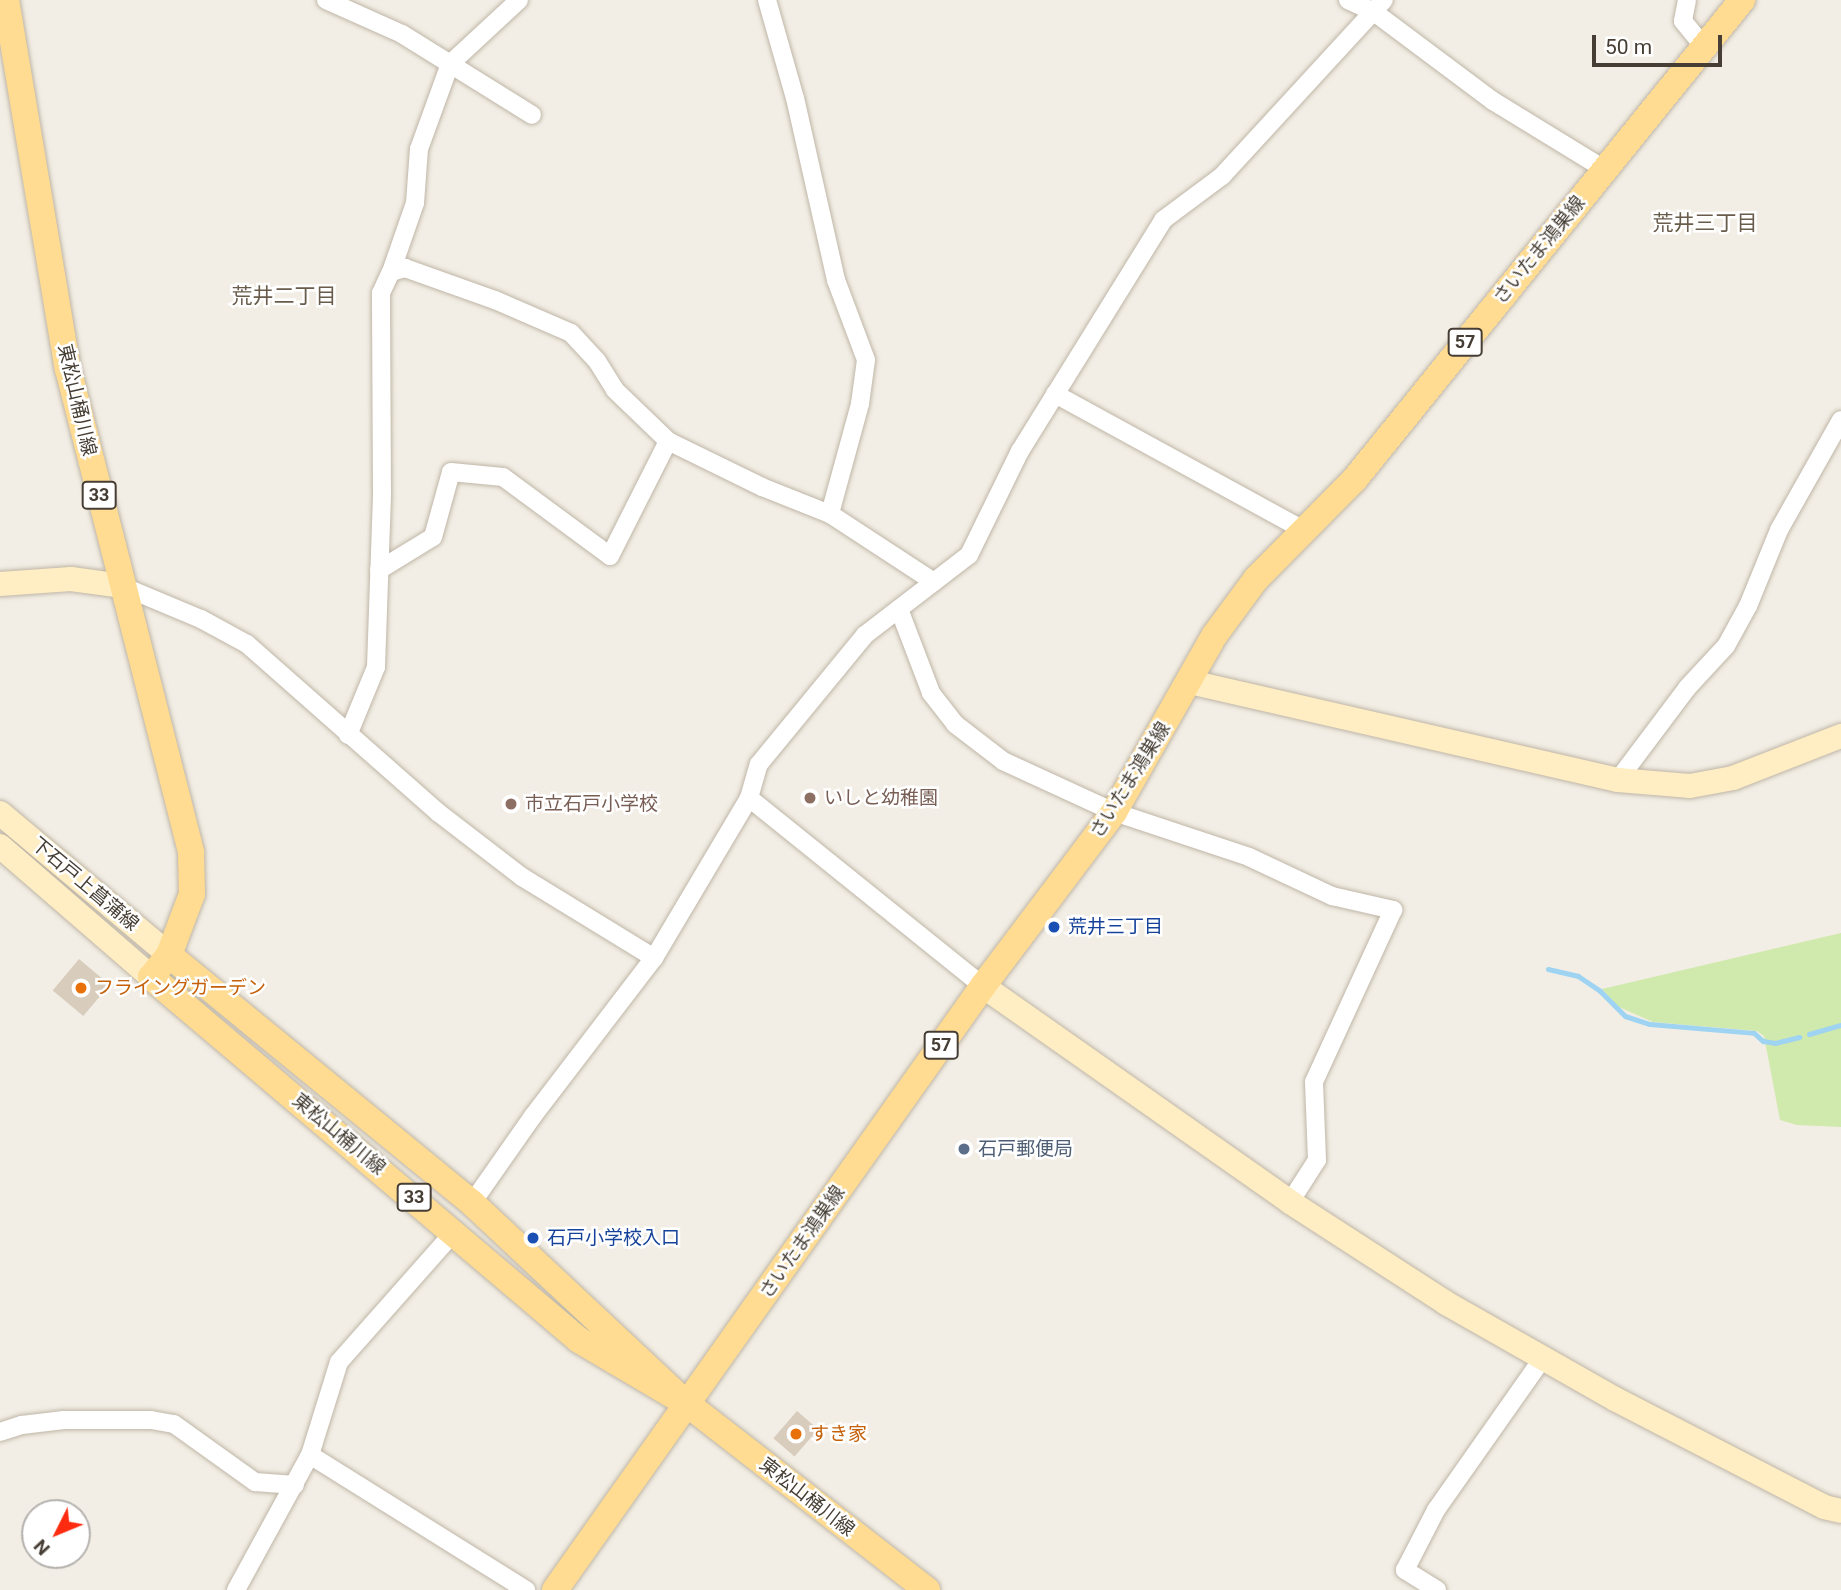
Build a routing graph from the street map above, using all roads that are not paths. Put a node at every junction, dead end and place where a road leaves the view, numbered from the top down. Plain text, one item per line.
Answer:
1 (6, 0) edge
2 (326, 0) edge
3 (519, 0) edge
4 (767, 0) edge
5 (1348, 0) edge
6 (1687, 0) edge
7 (1742, 0) edge
8 (1379, 6) edge
9 (1704, 47) junction
10 (450, 64) junction
11 (532, 115) dead end
12 (1604, 169) junction
13 (391, 272) junction
14 (1055, 394) junction
15 (1841, 420) edge
16 (668, 441) junction
17 (830, 514) junction
18 (1305, 531) junction
19 (379, 570) junction
20 (934, 582) junction
21 (0, 584) edge
22 (122, 586) junction
23 (900, 609) junction
24 (1190, 682) junction
25 (348, 735) junction
26 (1841, 736) edge
27 (1618, 780) junction
28 (749, 797) junction
29 (1114, 811) junction
30 (0, 813) edge
31 (0, 846) edge
32 (169, 956) junction
33 (654, 958) junction
34 (151, 977) junction
35 (983, 986) junction
36 (1290, 1202) junction
37 (472, 1203) junction
38 (455, 1231) junction
39 (1544, 1358) junction
40 (686, 1403) junction
41 (0, 1432) edge
42 (310, 1455) junction
43 (295, 1485) junction
44 (1841, 1511) edge
45 (236, 1590) edge
46 (526, 1590) edge
47 (555, 1590) edge
48 (927, 1590) edge
49 (1437, 1590) edge

1 - 22 main road, 東松山桶川線 / 33
2 - 10 street
3 - 10 street
4 - 17 street
5 - 8 street
6 - 9 street
7 - 9 main road, さいたま鴻巣線 / 57
8 - 12 street
8 - 14 street
9 - 12 main road, さいたま鴻巣線 / 57
10 - 11 street
10 - 13 street
12 - 18 main road, さいたま鴻巣線 / 57
13 - 16 street
13 - 19 street
14 - 18 street
14 - 20 street
15 - 27 street
16 - 17 street
16 - 19 street
17 - 20 street
18 - 24 main road, さいたま鴻巣線 / 57
19 - 25 street
20 - 23 street
21 - 22 street
22 - 25 street
22 - 32 main road, 東松山桶川線 / 33
23 - 28 street
23 - 29 street
24 - 27 street
24 - 29 main road, さいたま鴻巣線 / 57
25 - 33 street
26 - 27 street
28 - 33 street
28 - 35 street
29 - 35 main road, さいたま鴻巣線 / 57
29 - 36 street
30 - 32 street, 下石戸上菖蒲線
31 - 34 street, 下石戸上菖蒲線
32 - 34 main road, 東松山桶川線 / 33
32 - 37 main road, 東松山桶川線 / 33
33 - 37 street
34 - 38 main road, 東松山桶川線 / 33
35 - 36 street
35 - 40 main road, さいたま鴻巣線 / 57
36 - 39 street
37 - 40 main road, 東松山桶川線 / 33
38 - 40 main road, 東松山桶川線 / 33
38 - 42 street
39 - 44 street
39 - 49 street
40 - 47 main road, さいたま鴻巣線 / 57
40 - 48 main road, 東松山桶川線 / 33
41 - 43 street
42 - 43 street
42 - 46 street
43 - 45 street

